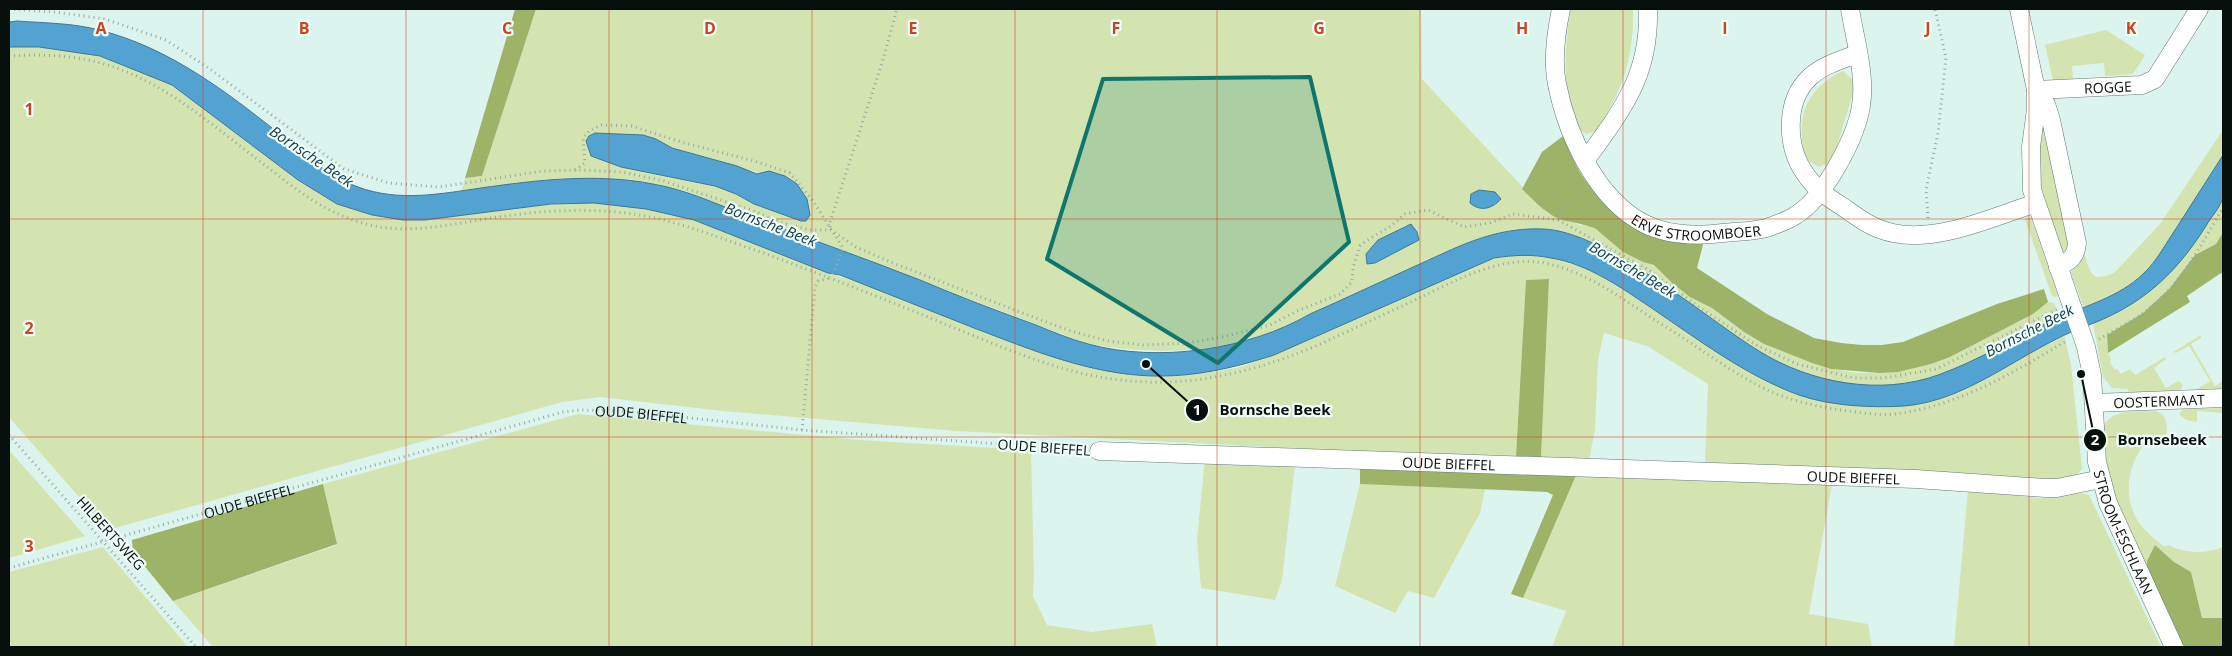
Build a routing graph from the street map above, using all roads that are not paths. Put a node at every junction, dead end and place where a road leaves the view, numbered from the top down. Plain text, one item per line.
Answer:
1 (1561, 9) edge
2 (1648, 9) edge
3 (1850, 9) edge
4 (2019, 9) edge
5 (2199, 9) edge
6 (1857, 54) junction
7 (2036, 90) junction
8 (1585, 161) junction
9 (1821, 191) junction
10 (2036, 203) junction
11 (2058, 267) junction
12 (2223, 398) edge
13 (2094, 403) junction
14 (1099, 450) road end
15 (2101, 480) junction
16 (2174, 647) edge

1 - 8 street, ERVE STROOMBOER
2 - 8 street
3 - 6 street, ERVE STROOMBOER
4 - 7 street, STROOM-ESCHLAAN
5 - 7 street, ROGGE
6 - 9 street, ERVE STROOMBOER
6 - 9 street
7 - 10 street, STROOM-ESCHLAAN
7 - 11 street, STROOM-ESCHLAAN
8 - 9 street, ERVE STROOMBOER
9 - 10 street
10 - 11 street, STROOM-ESCHLAAN
11 - 13 street, STROOM-ESCHLAAN
12 - 13 street, OOSTERMAAT
13 - 15 street, STROOM-ESCHLAAN
14 - 15 street, OUDE BIEFFEL
15 - 16 street, STROOM-ESCHLAAN

